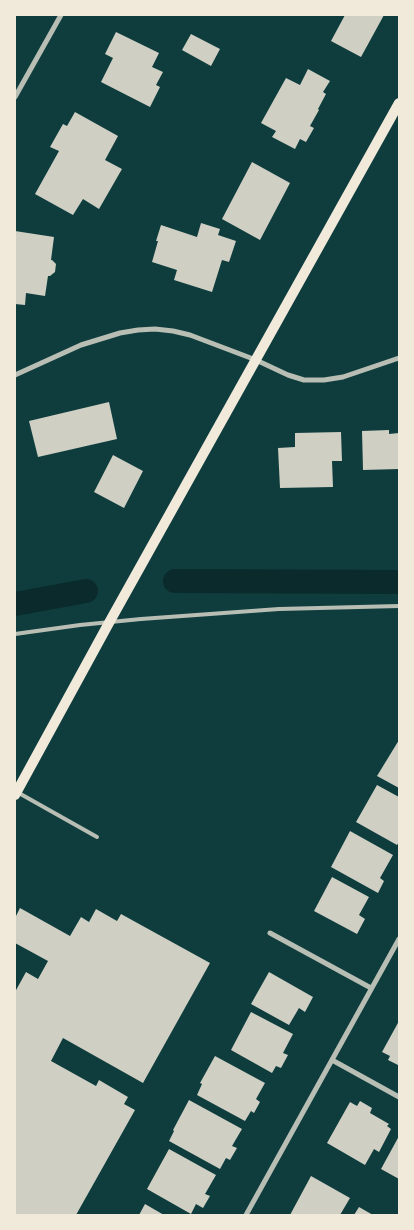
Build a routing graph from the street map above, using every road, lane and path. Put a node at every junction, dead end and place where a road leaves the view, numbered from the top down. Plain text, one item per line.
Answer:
1 (61, 15) edge
2 (16, 94) edge
3 (399, 103) edge
4 (399, 358) edge
5 (256, 360) junction
6 (15, 375) edge
7 (399, 606) edge
8 (110, 621) junction
9 (15, 634) edge
10 (16, 793) edge
11 (97, 838) dead end
12 (270, 933) dead end
13 (399, 939) edge
14 (371, 988) junction
15 (332, 1060) junction
16 (399, 1097) edge
17 (246, 1215) edge

1 - 2 street
3 - 5 main road
4 - 5 street
5 - 6 street
5 - 8 main road
7 - 8 lane
8 - 9 lane
8 - 10 main road
10 - 11 lane
12 - 14 street
13 - 14 street
14 - 15 street
15 - 16 street
15 - 17 street

